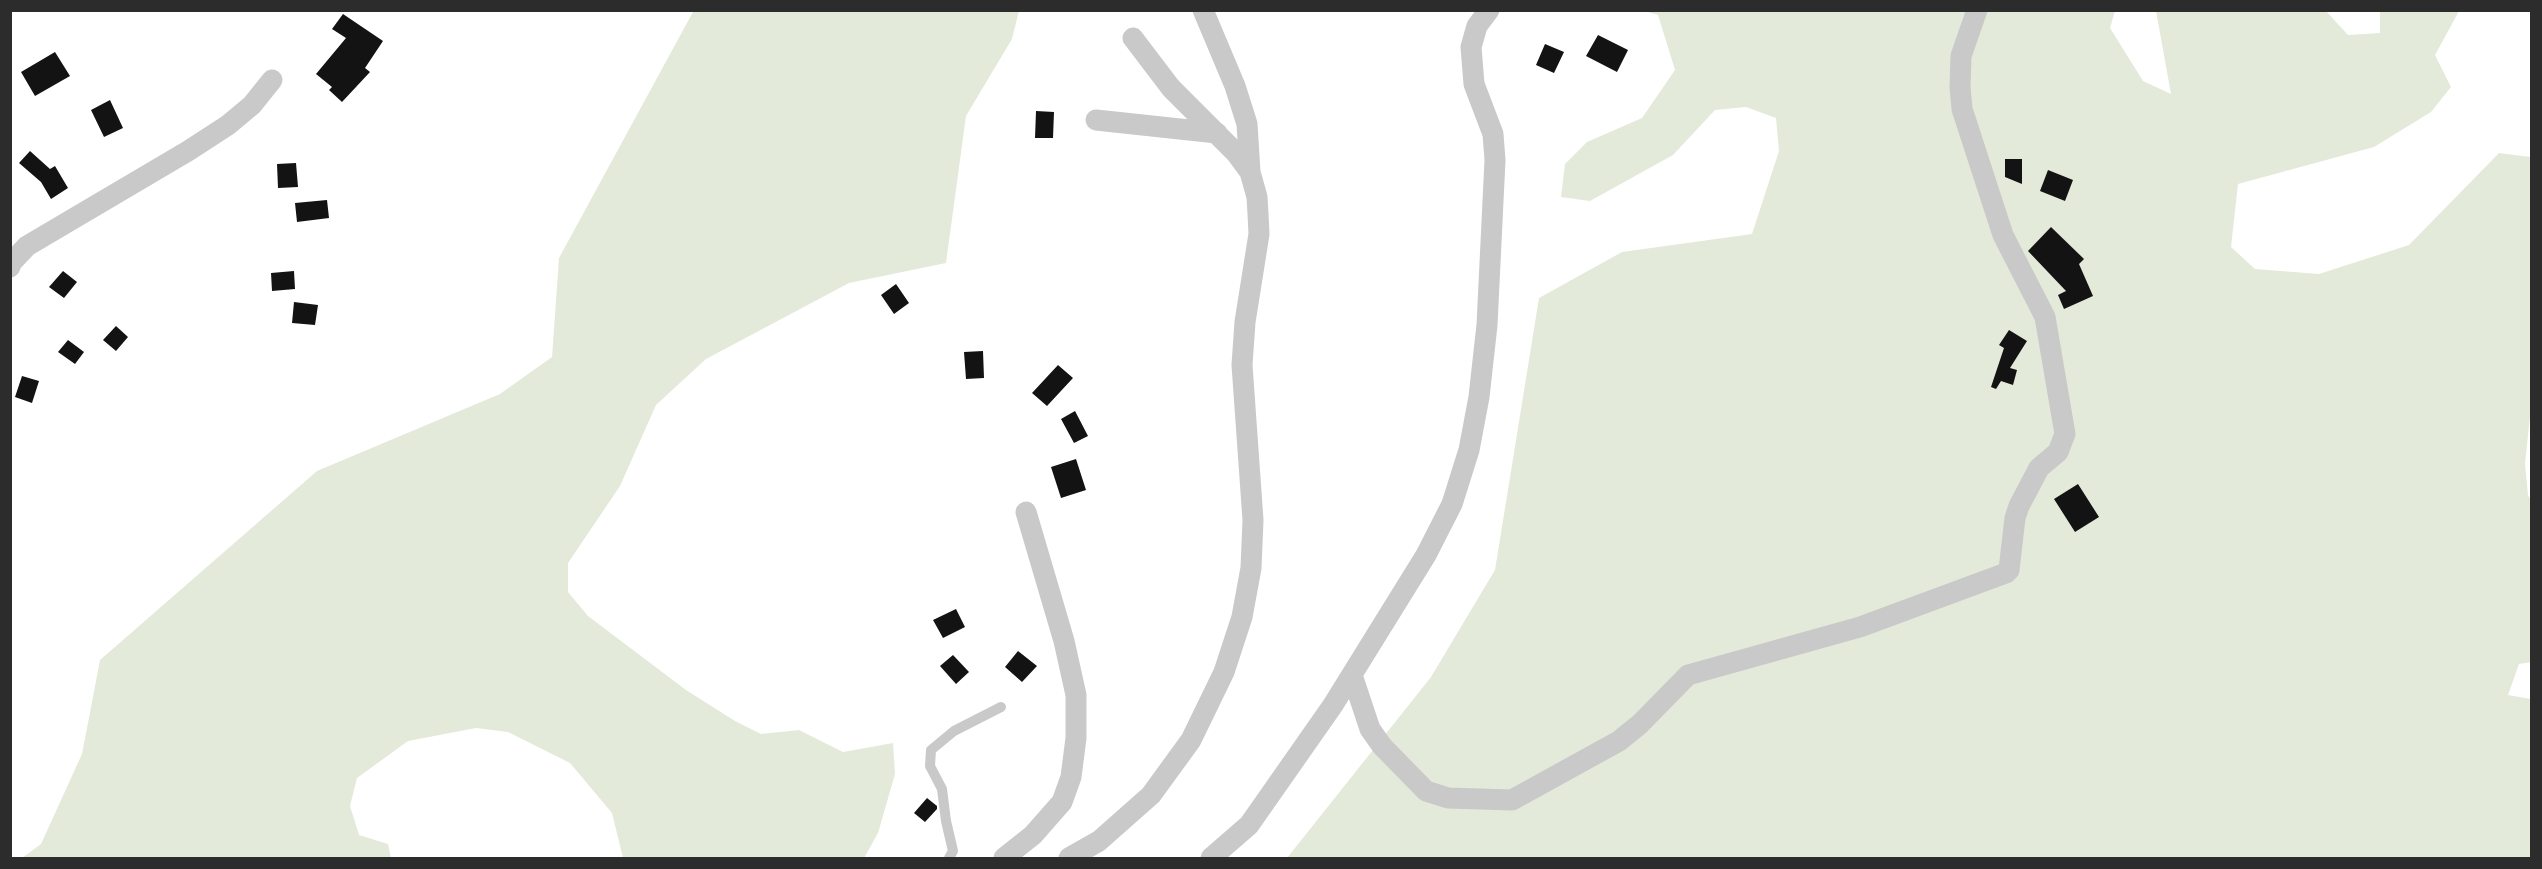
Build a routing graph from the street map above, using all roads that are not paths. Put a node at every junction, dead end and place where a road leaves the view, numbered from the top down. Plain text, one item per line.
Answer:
1 (1203, 10) edge
2 (1489, 10) edge
3 (1977, 10) edge
4 (1133, 38) dead end
5 (272, 80) dead end
6 (1096, 120) dead end
7 (1217, 133) junction
8 (1250, 172) junction
9 (10, 267) edge
10 (1026, 512) dead end
11 (1352, 675) junction
12 (1001, 707) dead end
13 (949, 858) edge
14 (1004, 858) edge
15 (1070, 858) edge
16 (1211, 858) edge

1 - 8 street
2 - 11 street
3 - 11 street
4 - 7 street
5 - 9 street
6 - 7 street
7 - 8 street
8 - 15 street
10 - 14 street
11 - 16 street
12 - 13 lane

